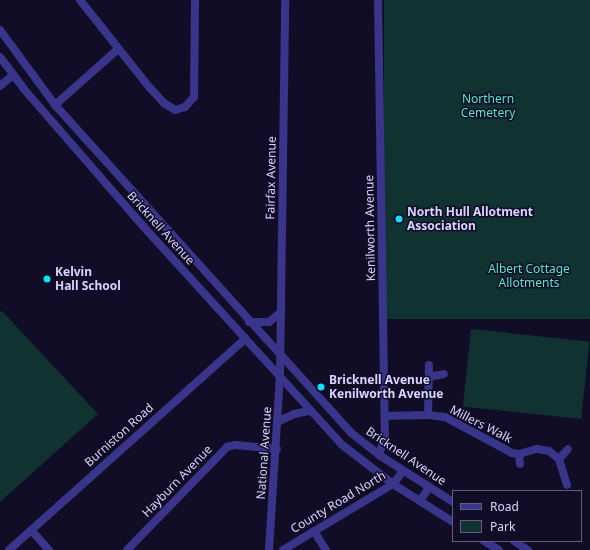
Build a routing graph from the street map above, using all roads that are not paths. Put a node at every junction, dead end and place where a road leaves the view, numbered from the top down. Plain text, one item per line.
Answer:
1 (80, 0) edge
2 (195, 0) edge
3 (285, 0) edge
4 (378, 0) edge
5 (0, 30) edge
6 (118, 49) junction
7 (0, 57) edge
8 (13, 75) junction
9 (0, 86) edge
10 (54, 105) junction
11 (100, 154) junction
12 (90, 164) junction
13 (281, 312) junction
14 (249, 322) junction
15 (245, 338) junction
16 (280, 356) junction
17 (429, 365) dead end
18 (444, 374) dead end
19 (280, 375) junction
20 (429, 377) junction
21 (310, 411) junction
22 (428, 415) junction
23 (385, 416) junction
24 (279, 421) junction
25 (350, 432) junction
26 (341, 444) junction
27 (277, 449) junction
28 (568, 449) dead end
29 (519, 454) junction
30 (379, 456) junction
31 (559, 459) junction
32 (520, 464) dead end
33 (403, 471) junction
34 (392, 484) junction
35 (567, 484) dead end
36 (429, 487) junction
37 (420, 501) junction
38 (452, 501) edge
39 (452, 521) edge
40 (31, 530) junction
41 (314, 531) junction
42 (486, 542) edge
43 (516, 542) edge
44 (9, 550) edge
45 (49, 550) edge
46 (127, 550) edge
47 (269, 550) edge
48 (283, 550) edge
49 (326, 550) edge
50 (499, 550) edge
51 (528, 550) edge

1 - 6 street
2 - 6 street
3 - 13 street, Fairfax Avenue
4 - 23 street, Kenilworth Avenue
5 - 10 street, Bricknell Avenue
6 - 10 street
7 - 8 street, Bricknell Avenue
8 - 9 street
8 - 12 street, Bricknell Avenue
10 - 11 street, Bricknell Avenue
11 - 12 street
11 - 14 street, Bricknell Avenue
12 - 15 street, Bricknell Avenue
13 - 14 street
13 - 16 street, Fairfax Avenue
14 - 16 street, Bricknell Avenue
15 - 19 street, Bricknell Avenue
15 - 40 street, Burniston Road
16 - 19 street, National Avenue
16 - 25 street, Bricknell Avenue
17 - 20 street
18 - 20 street
19 - 21 street, Bricknell Avenue
19 - 24 street, National Avenue
20 - 22 street
21 - 24 street
21 - 26 street, Bricknell Avenue
22 - 23 street, Millers Walk
22 - 29 street, Millers Walk
23 - 30 street, Kenilworth Avenue
24 - 27 street, National Avenue
25 - 26 street
25 - 30 street, Bricknell Avenue
26 - 34 street, Bricknell Avenue
27 - 46 street, Hayburn Avenue
27 - 47 street, National Avenue
28 - 31 street
29 - 31 street, Millers Walk
29 - 32 street, Millers Walk
30 - 33 street, Bricknell Avenue
31 - 35 street
33 - 34 street, County Road North
33 - 36 street, Bricknell Avenue
34 - 37 street, Bricknell Avenue
34 - 41 street, County Road North
36 - 37 street
36 - 38 street, Bricknell Avenue
37 - 39 street, Bricknell Avenue
40 - 44 street, Burniston Road
40 - 45 street
41 - 48 street, County Road North
41 - 49 street
42 - 50 street
43 - 51 street

